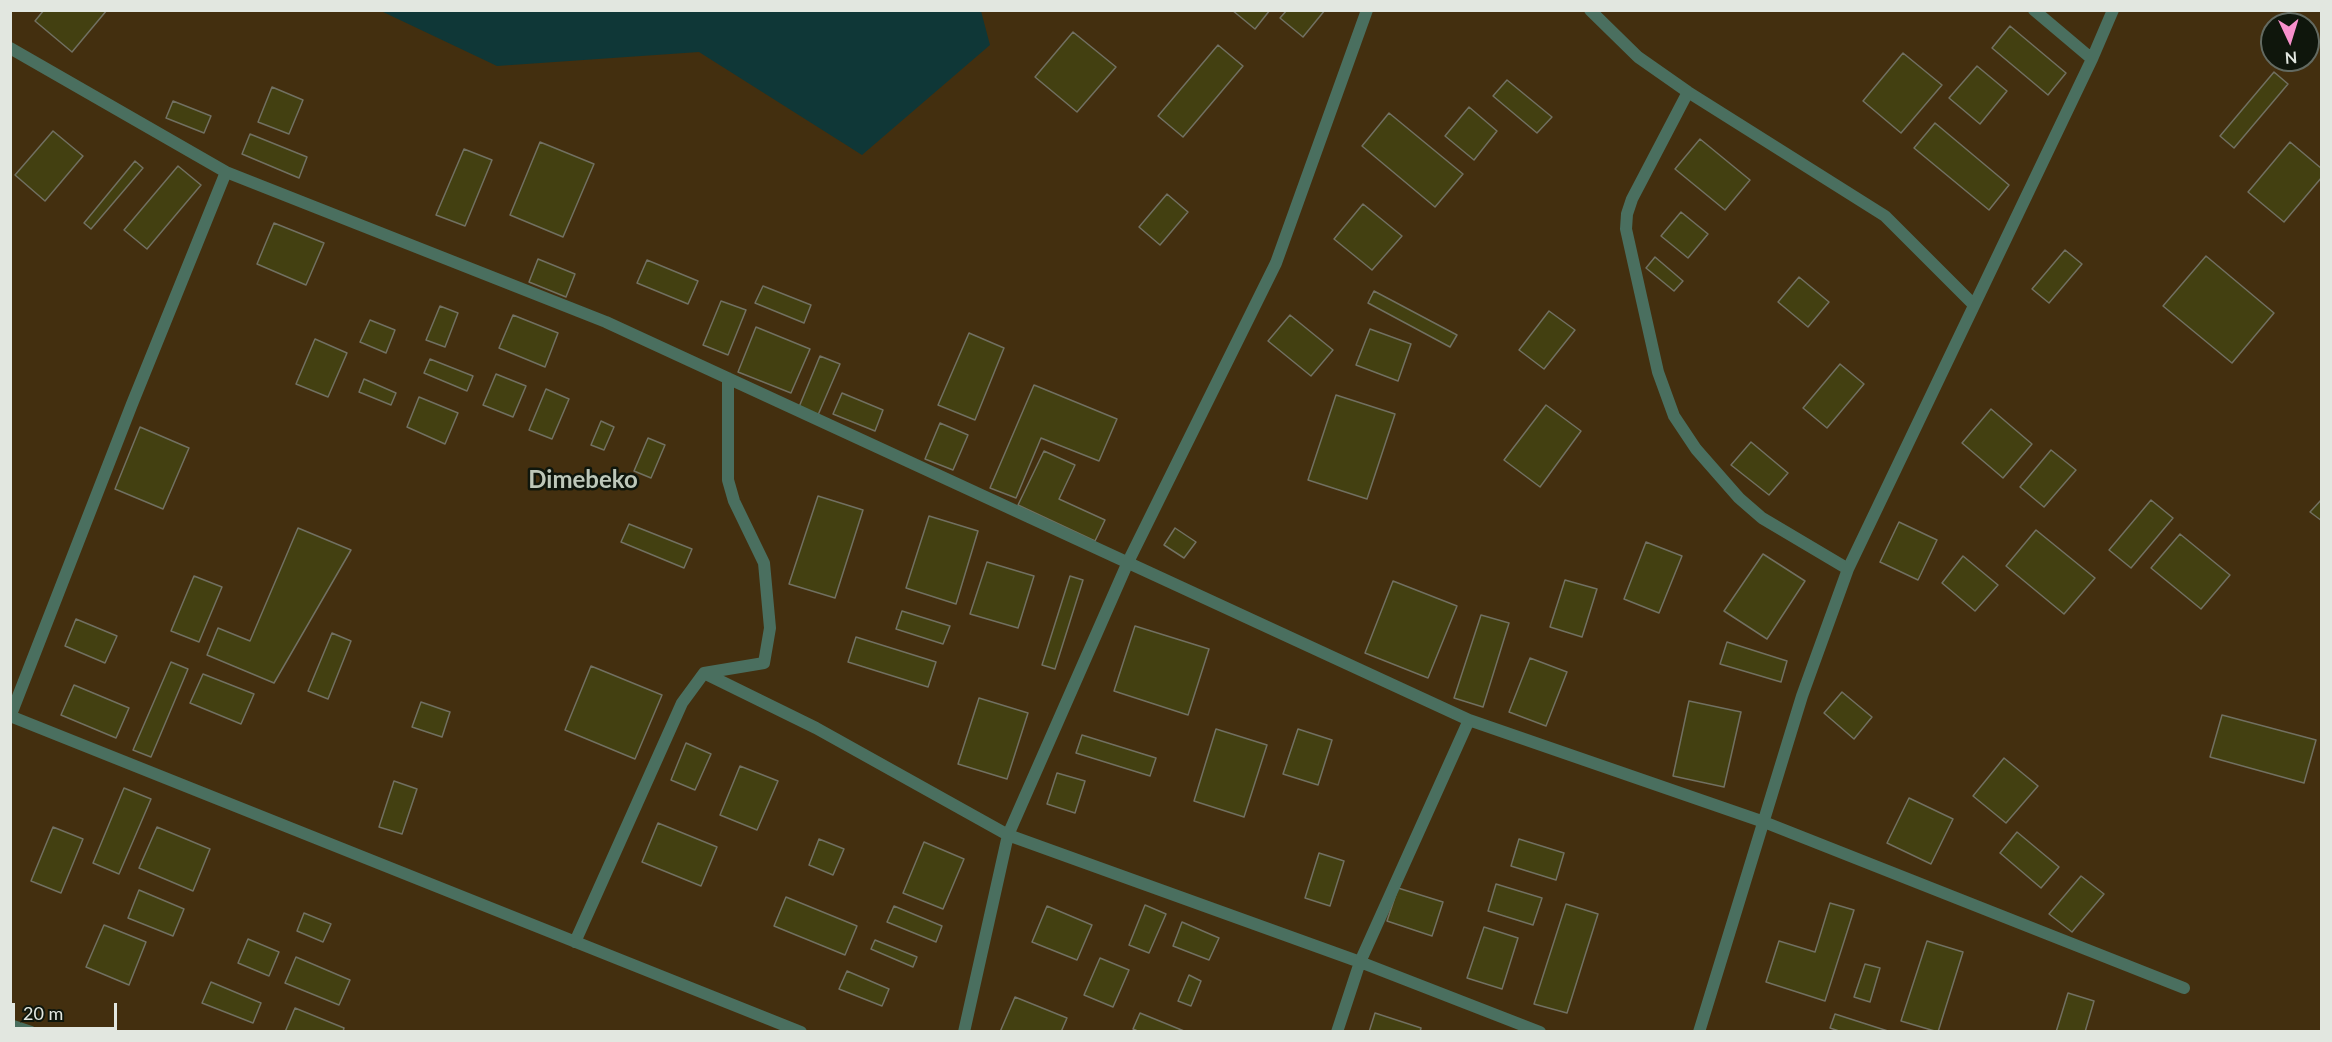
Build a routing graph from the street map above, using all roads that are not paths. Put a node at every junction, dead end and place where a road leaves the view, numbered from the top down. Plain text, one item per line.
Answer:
1 (1367, 10) edge
2 (1590, 10) edge
3 (2034, 10) edge
4 (2113, 10) edge
5 (10, 48) edge
6 (2092, 59) junction
7 (1689, 92) junction
8 (226, 172) junction
9 (1974, 305) junction
10 (728, 378) junction
11 (1128, 562) junction
12 (1848, 569) junction
13 (704, 673) junction
14 (11, 717) edge
15 (1469, 720) junction
16 (1764, 822) junction
17 (1008, 835) junction
18 (576, 942) junction
19 (1360, 962) junction
20 (2184, 988) dead end
21 (10, 1025) edge
22 (31, 1032) edge
23 (801, 1032) edge
24 (964, 1032) edge
25 (1337, 1032) edge
26 (1540, 1032) edge
27 (1699, 1032) edge

1 - 11 street
2 - 7 street
3 - 6 street
4 - 6 street
5 - 8 street
6 - 9 street
7 - 9 street
7 - 12 street
8 - 10 street
8 - 14 street
9 - 12 street
10 - 11 street
10 - 13 street
11 - 15 street
11 - 17 street
12 - 16 street
13 - 17 street
13 - 18 street
14 - 18 street
15 - 16 street
15 - 19 street
16 - 20 street
16 - 27 street
17 - 19 street
17 - 24 street
18 - 23 street
19 - 25 street
19 - 26 street
21 - 22 street

